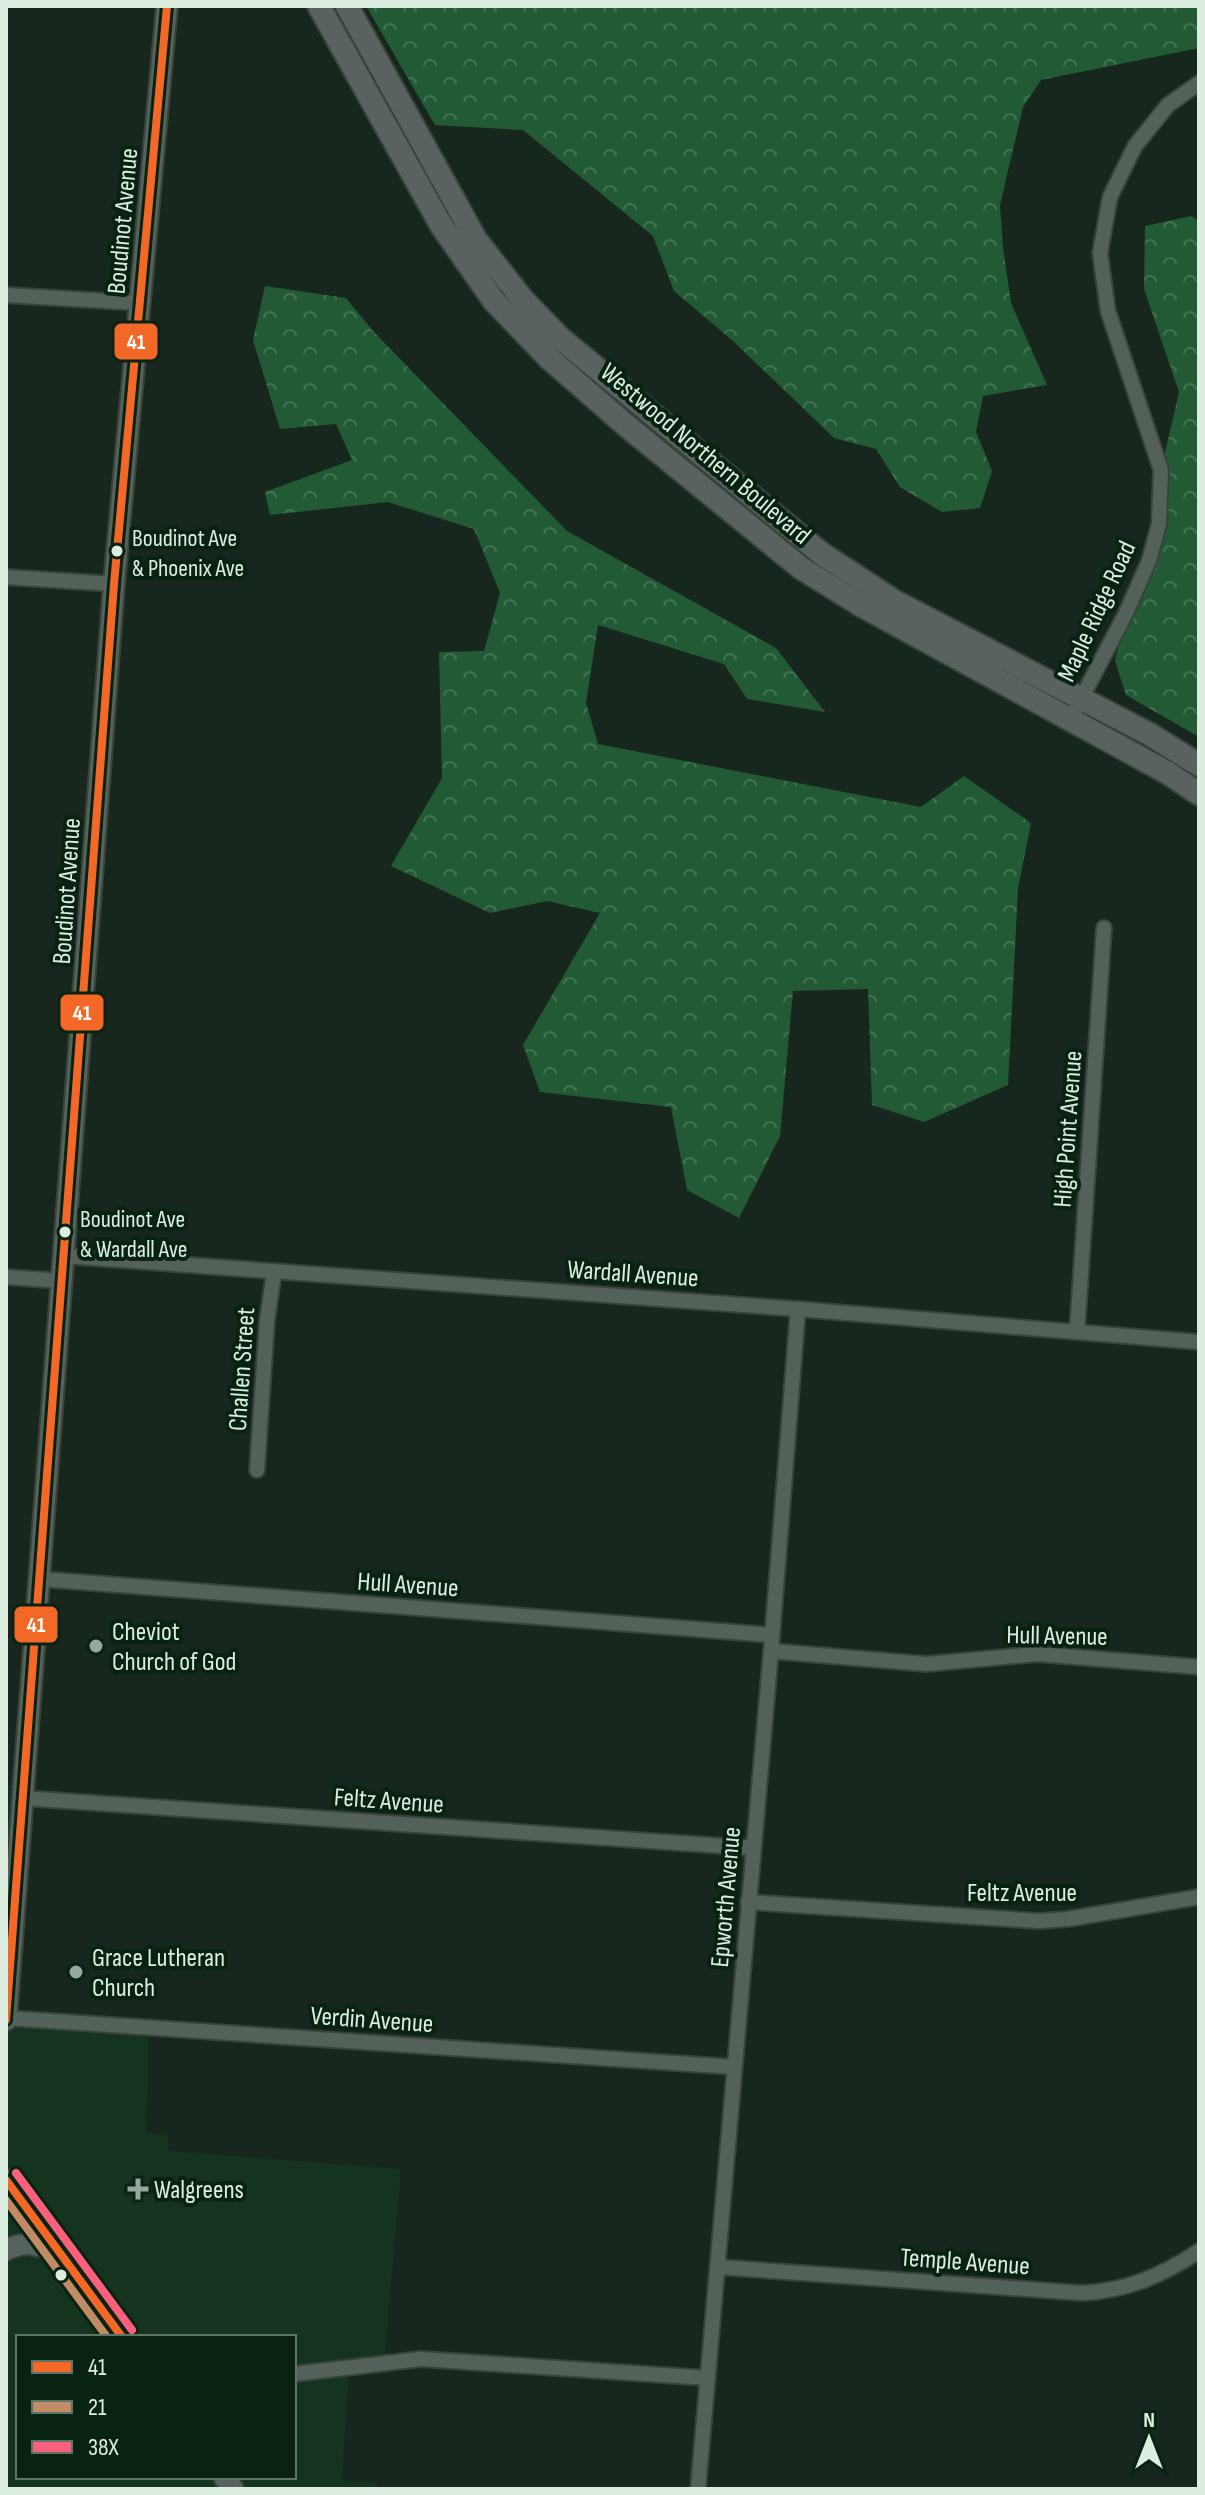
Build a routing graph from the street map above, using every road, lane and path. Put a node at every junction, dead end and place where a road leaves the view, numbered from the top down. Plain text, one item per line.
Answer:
1 (167, 6) edge
2 (319, 6) edge
3 (347, 6) edge
4 (1199, 83) edge
5 (404, 110) junction
6 (382, 121) junction
7 (6, 295) edge
8 (140, 303) junction
9 (6, 577) edge
10 (114, 584) junction
11 (1081, 698) junction
12 (1070, 720) junction
13 (1199, 765) edge
14 (1199, 794) edge
15 (1104, 928) dead end
16 (64, 1256) junction
17 (274, 1272) junction
18 (6, 1277) edge
19 (62, 1281) junction
20 (798, 1309) junction
21 (1077, 1332) junction
22 (1199, 1342) edge
23 (257, 1470) dead end
24 (40, 1579) junction
25 (772, 1643) junction
26 (1199, 1667) edge
27 (22, 1798) junction
28 (753, 1848) junction
29 (1199, 1897) edge
30 (748, 1902) junction
31 (6, 2019) edge
32 (734, 2067) junction
33 (6, 2180) edge
34 (6, 2250) edge
35 (1199, 2251) edge
36 (63, 2254) junction
37 (718, 2267) junction
38 (121, 2335) edge
39 (296, 2374) edge
40 (708, 2378) junction
41 (698, 2489) edge

1 - 8 street, Boudinot Avenue
2 - 6 main road, Westwood Northern Boulevard
3 - 5 main road, Westwood Northern Boulevard
4 - 11 street, Maple Ridge Road
5 - 6 main road
5 - 11 main road, Westwood Northern Boulevard
6 - 12 main road, Westwood Northern Boulevard
7 - 8 street
8 - 10 street, Boudinot Avenue
9 - 10 street
10 - 16 street, Boudinot Avenue
11 - 12 street, Maple Ridge Road
11 - 13 main road, Westwood Northern Boulevard
12 - 14 main road, Westwood Northern Boulevard
15 - 21 street, High Point Avenue
16 - 17 street, Wardall Avenue
16 - 19 street, Boudinot Avenue
17 - 20 street, Wardall Avenue
17 - 23 street, Challen Street
18 - 19 street
19 - 24 street, Boudinot Avenue
20 - 21 street, Wardall Avenue
20 - 25 street, Epworth Avenue
21 - 22 street, Wardall Avenue
24 - 25 street, Hull Avenue
24 - 27 street, Boudinot Avenue
25 - 26 street, Hull Avenue
25 - 28 street, Epworth Avenue
27 - 28 street, Feltz Avenue
27 - 31 street, Boudinot Avenue
28 - 30 street, Epworth Avenue
29 - 30 street, Feltz Avenue
30 - 32 street, Epworth Avenue
31 - 32 street, Verdin Avenue
32 - 37 street, Epworth Avenue
33 - 36 street
34 - 36 street
35 - 37 street, Temple Avenue
36 - 38 street
37 - 40 street, Epworth Avenue
39 - 40 street
40 - 41 street, Epworth Avenue

